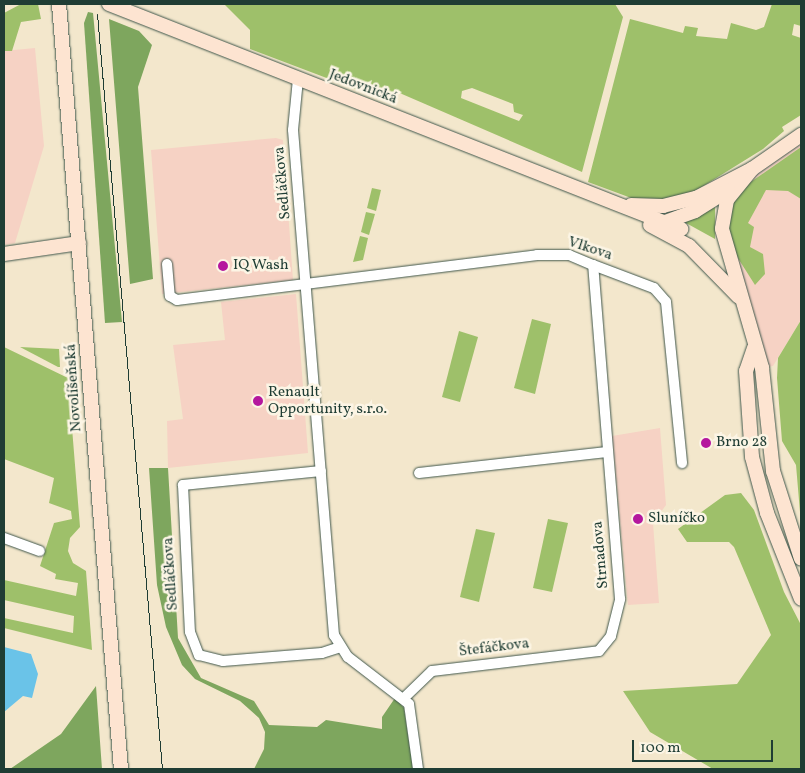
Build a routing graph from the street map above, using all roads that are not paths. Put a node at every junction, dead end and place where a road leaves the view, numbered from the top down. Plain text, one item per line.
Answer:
1 (59, 4) edge
2 (109, 4) edge
3 (298, 79) junction
4 (801, 135) edge
5 (752, 169) junction
6 (696, 198) junction
7 (606, 200) junction
8 (669, 223) junction
9 (79, 243) junction
10 (4, 254) edge
11 (167, 264) dead end
12 (594, 265) junction
13 (306, 284) junction
14 (744, 302) junction
15 (754, 348) junction
16 (608, 452) junction
17 (682, 463) dead end
18 (321, 471) junction
19 (420, 473) dead end
20 (4, 538) edge
21 (40, 551) dead end
22 (801, 559) edge
23 (801, 600) edge
24 (340, 647) junction
25 (599, 651) joint
26 (404, 698) junction
27 (122, 769) edge
28 (418, 769) edge

1 - 9 main road, Novolíšeňská
2 - 3 main road, Jedovnická
3 - 7 main road, Jedovnická
3 - 13 street, Sedláčkova
4 - 5 main road
5 - 6 main road
5 - 8 main road
5 - 14 main road, Jedovnická
6 - 7 main road
6 - 8 main road
7 - 8 main road, Jedovnická
7 - 14 main road, Jedovnická
8 - 14 main road, Jedovnická
9 - 10 main road
9 - 27 main road, Novolíšeňská
11 - 13 street
12 - 13 street, Vlkova
12 - 16 street, Strnadova
12 - 17 street, Vlkova
13 - 18 street, Sedláčkova
14 - 15 main road, Jedovnická
15 - 22 main road, Jedovnická
15 - 23 main road
16 - 19 street
16 - 25 street, Strnadova
18 - 24 street, Sedláčkova
18 - 24 street, Sedláčkova
20 - 21 street
24 - 26 street
25 - 26 street, Štefáčkova
26 - 28 street

